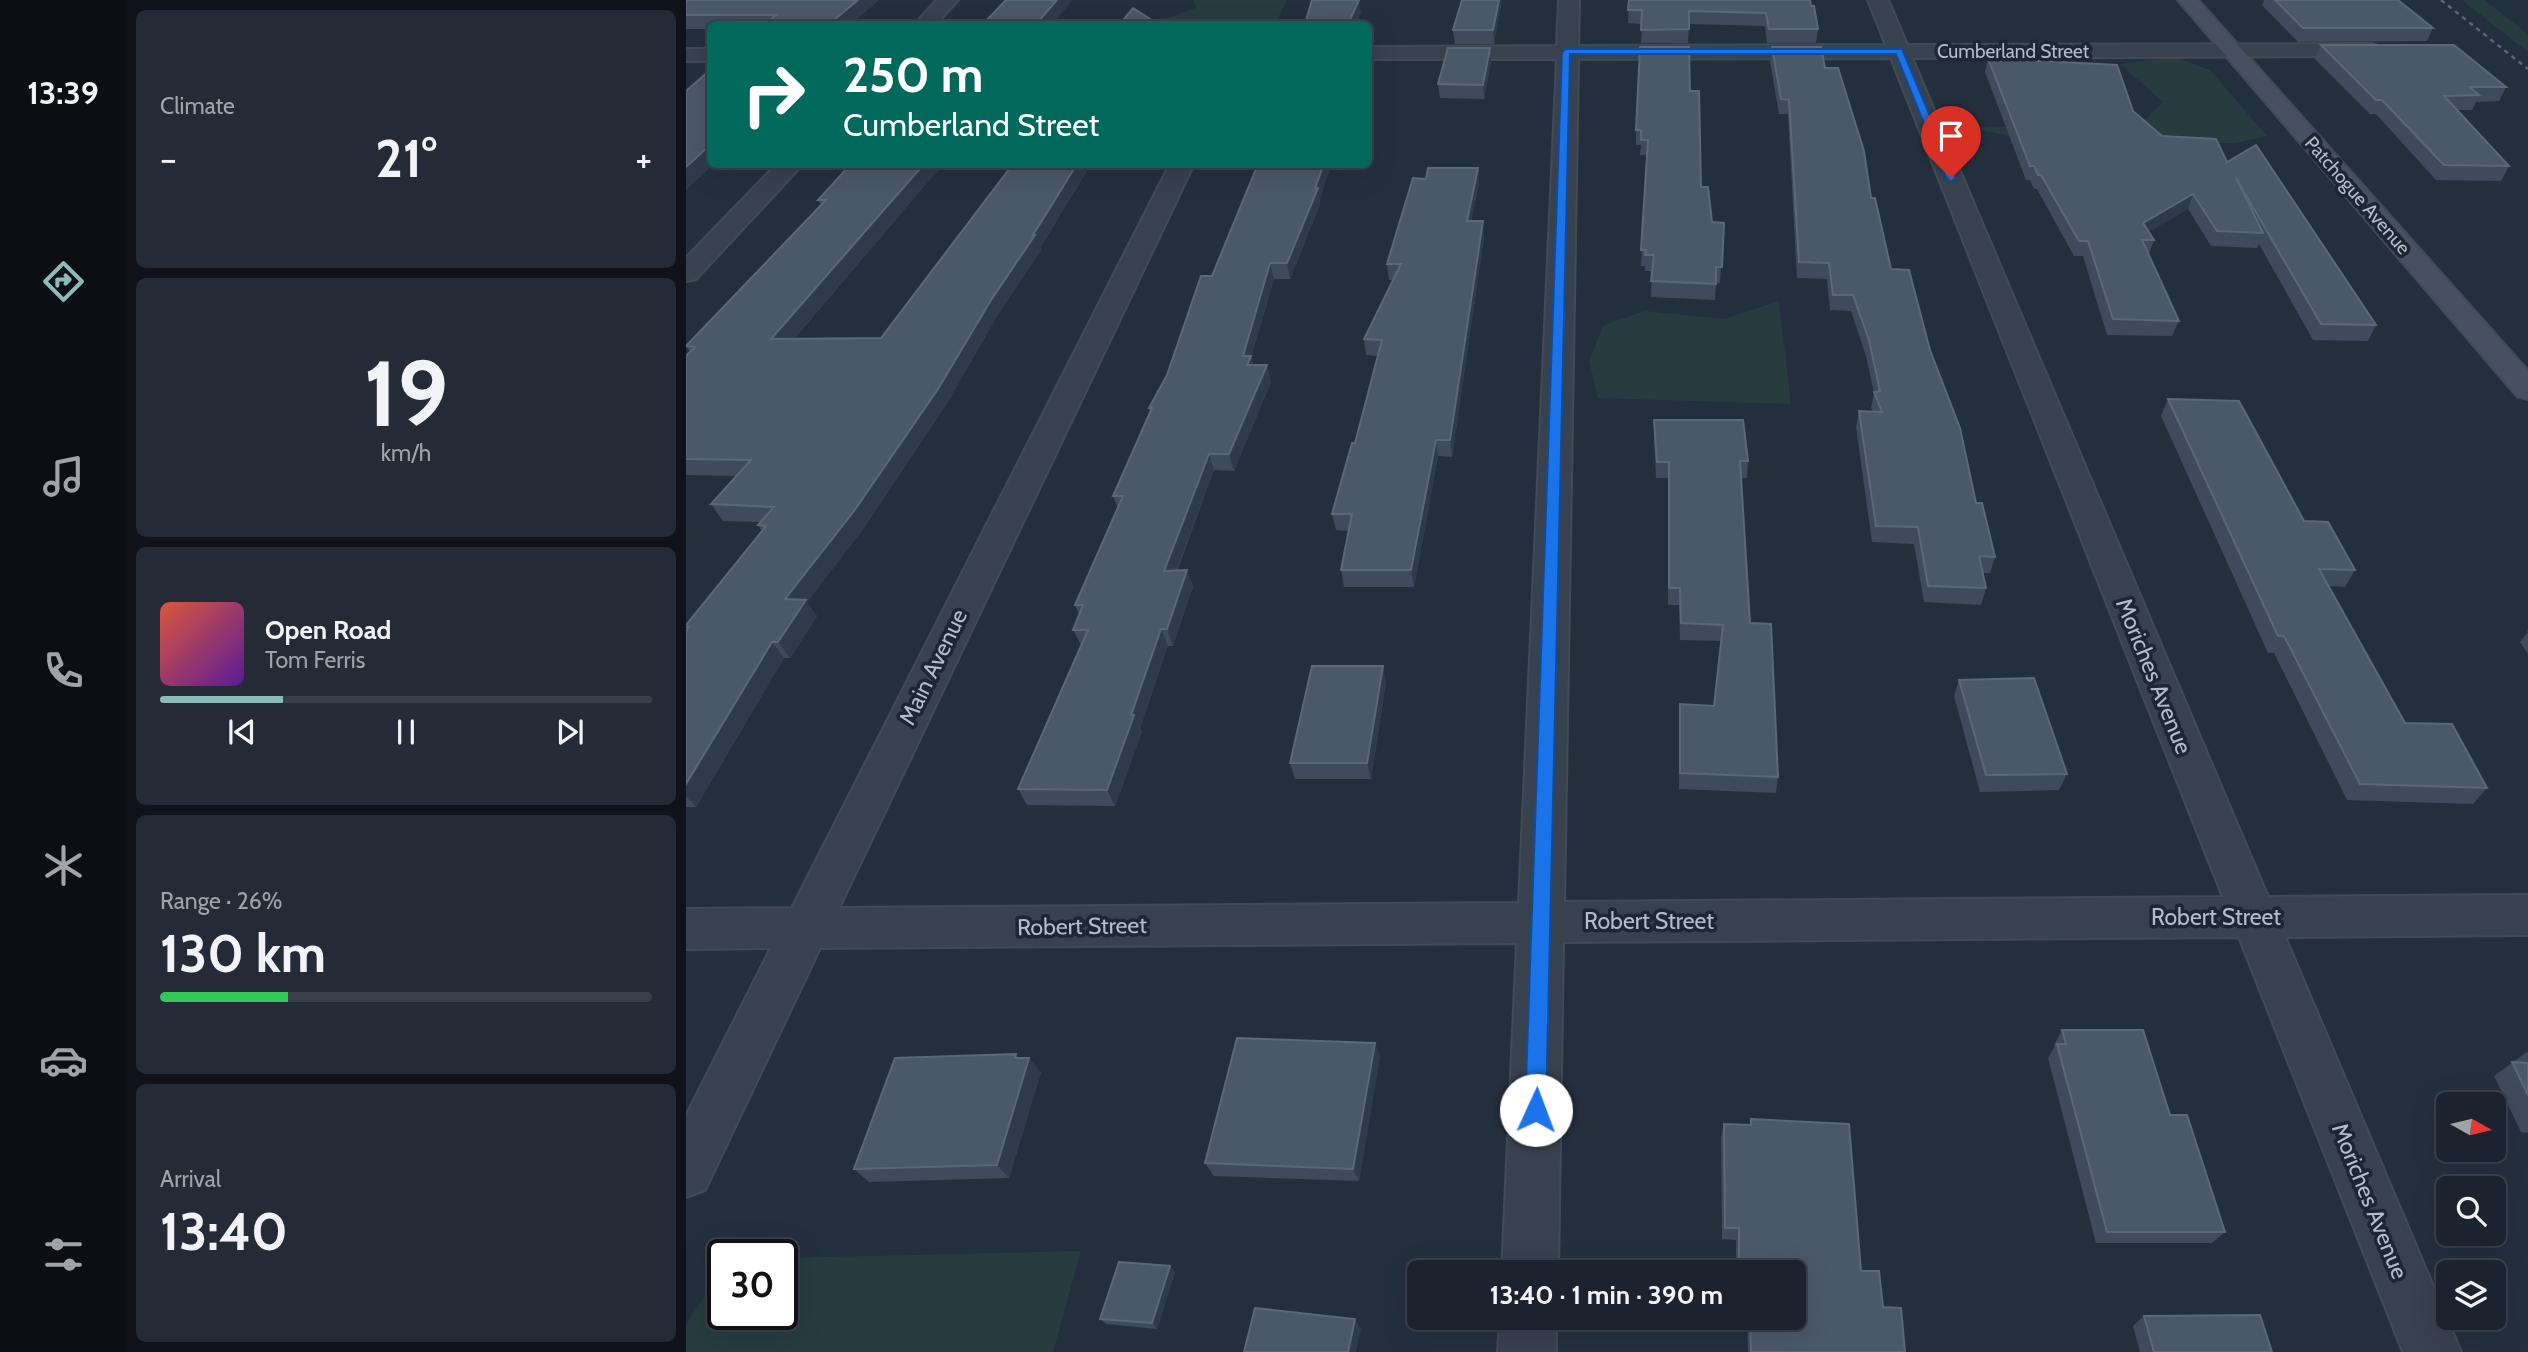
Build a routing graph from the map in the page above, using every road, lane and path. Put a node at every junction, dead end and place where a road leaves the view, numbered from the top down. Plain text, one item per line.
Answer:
1 (948, 0) edge
2 (1569, 0) edge
3 (1878, 0) edge
4 (2188, 0) edge
5 (928, 21) edge
6 (2231, 50) junction
7 (2393, 50) edge
8 (1899, 51) junction
9 (1566, 52) junction
10 (1372, 53) edge
11 (686, 55) edge
12 (707, 55) edge
13 (787, 168) edge
14 (1180, 168) edge
15 (686, 274) edge
16 (2528, 390) edge
17 (2528, 915) edge
18 (2252, 917) junction
19 (1543, 921) junction
20 (686, 929) edge
21 (803, 929) junction
22 (686, 1171) edge
23 (1530, 1260) edge
24 (1528, 1330) edge
25 (1527, 1352) edge
26 (2432, 1352) edge

1 - 5 street
2 - 9 street
3 - 8 street, Moriches Avenue
4 - 6 street, Patchogue Avenue
6 - 7 street, Cumberland Street
6 - 8 street, Cumberland Street
6 - 16 street, Patchogue Avenue
8 - 9 street, Cumberland Street
8 - 18 street, Moriches Avenue
9 - 10 street, Cumberland Street
9 - 19 street
11 - 12 street
13 - 15 street
14 - 21 street, Main Avenue
17 - 18 street, Robert Street
18 - 19 street, Robert Street
18 - 26 street, Moriches Avenue
19 - 21 street, Robert Street
19 - 23 street
20 - 21 street, Robert Street
21 - 22 street, Main Avenue
24 - 25 street

